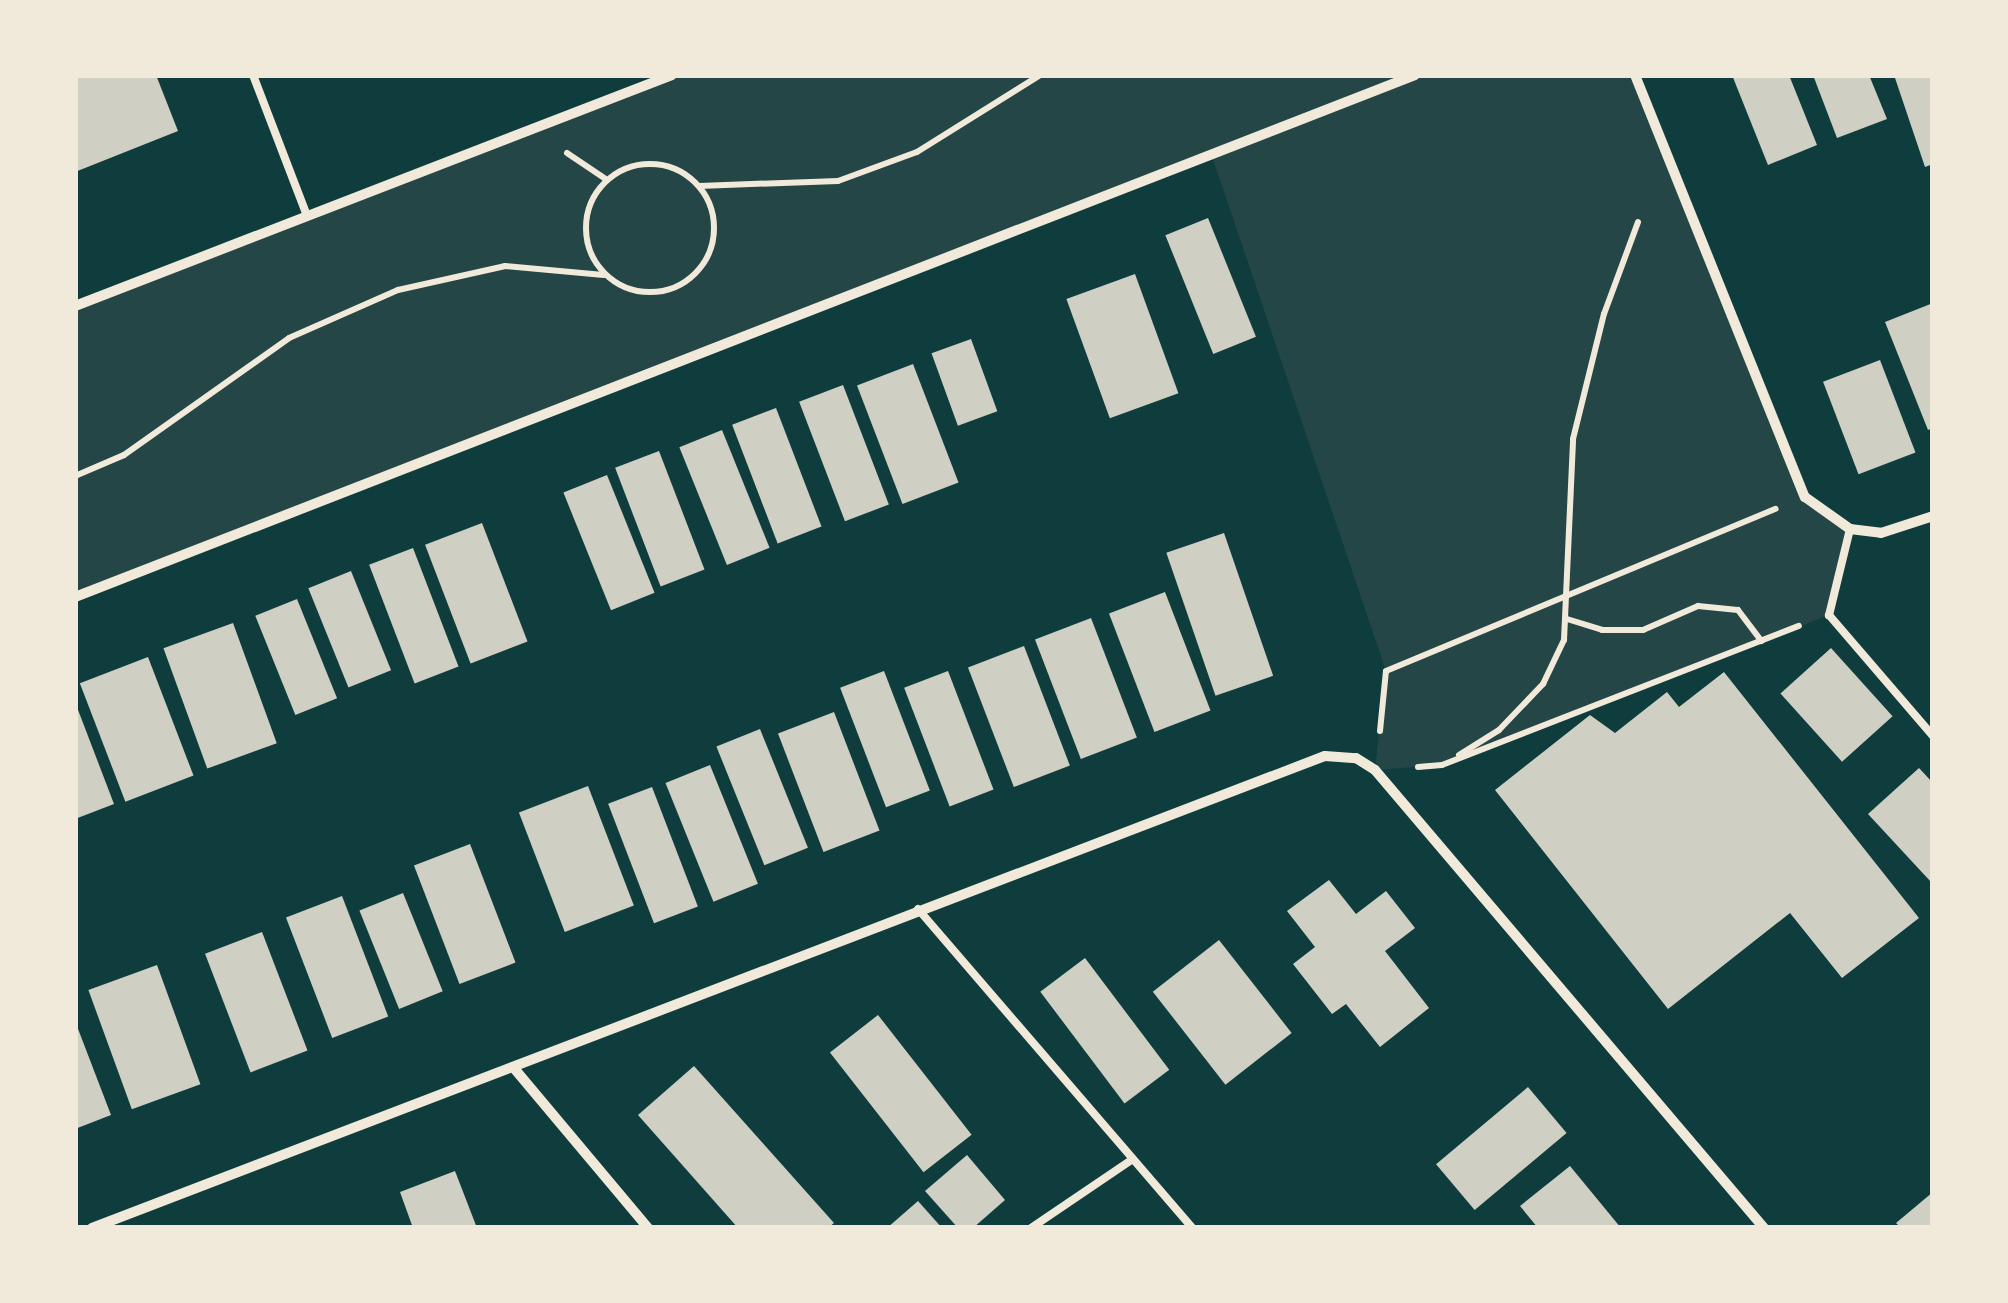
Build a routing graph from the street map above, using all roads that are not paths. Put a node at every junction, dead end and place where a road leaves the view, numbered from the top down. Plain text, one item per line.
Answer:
1 (252, 75) edge
2 (672, 75) edge
3 (1415, 75) edge
4 (1636, 75) edge
5 (307, 216) junction
6 (75, 306) edge
7 (1933, 516) edge
8 (1850, 529) junction
9 (75, 597) edge
10 (1933, 736) edge
11 (918, 908) junction
12 (513, 1066) junction
13 (1132, 1159) junction
14 (92, 1228) edge
15 (648, 1228) edge
16 (1030, 1228) edge
17 (1192, 1228) edge
18 (1764, 1228) edge

1 - 5 lane
2 - 5 street
3 - 9 street
4 - 8 street
5 - 6 street
7 - 8 street
8 - 10 lane
11 - 12 street
11 - 13 lane
11 - 18 street
12 - 14 street
12 - 15 street
13 - 16 lane
13 - 17 lane

